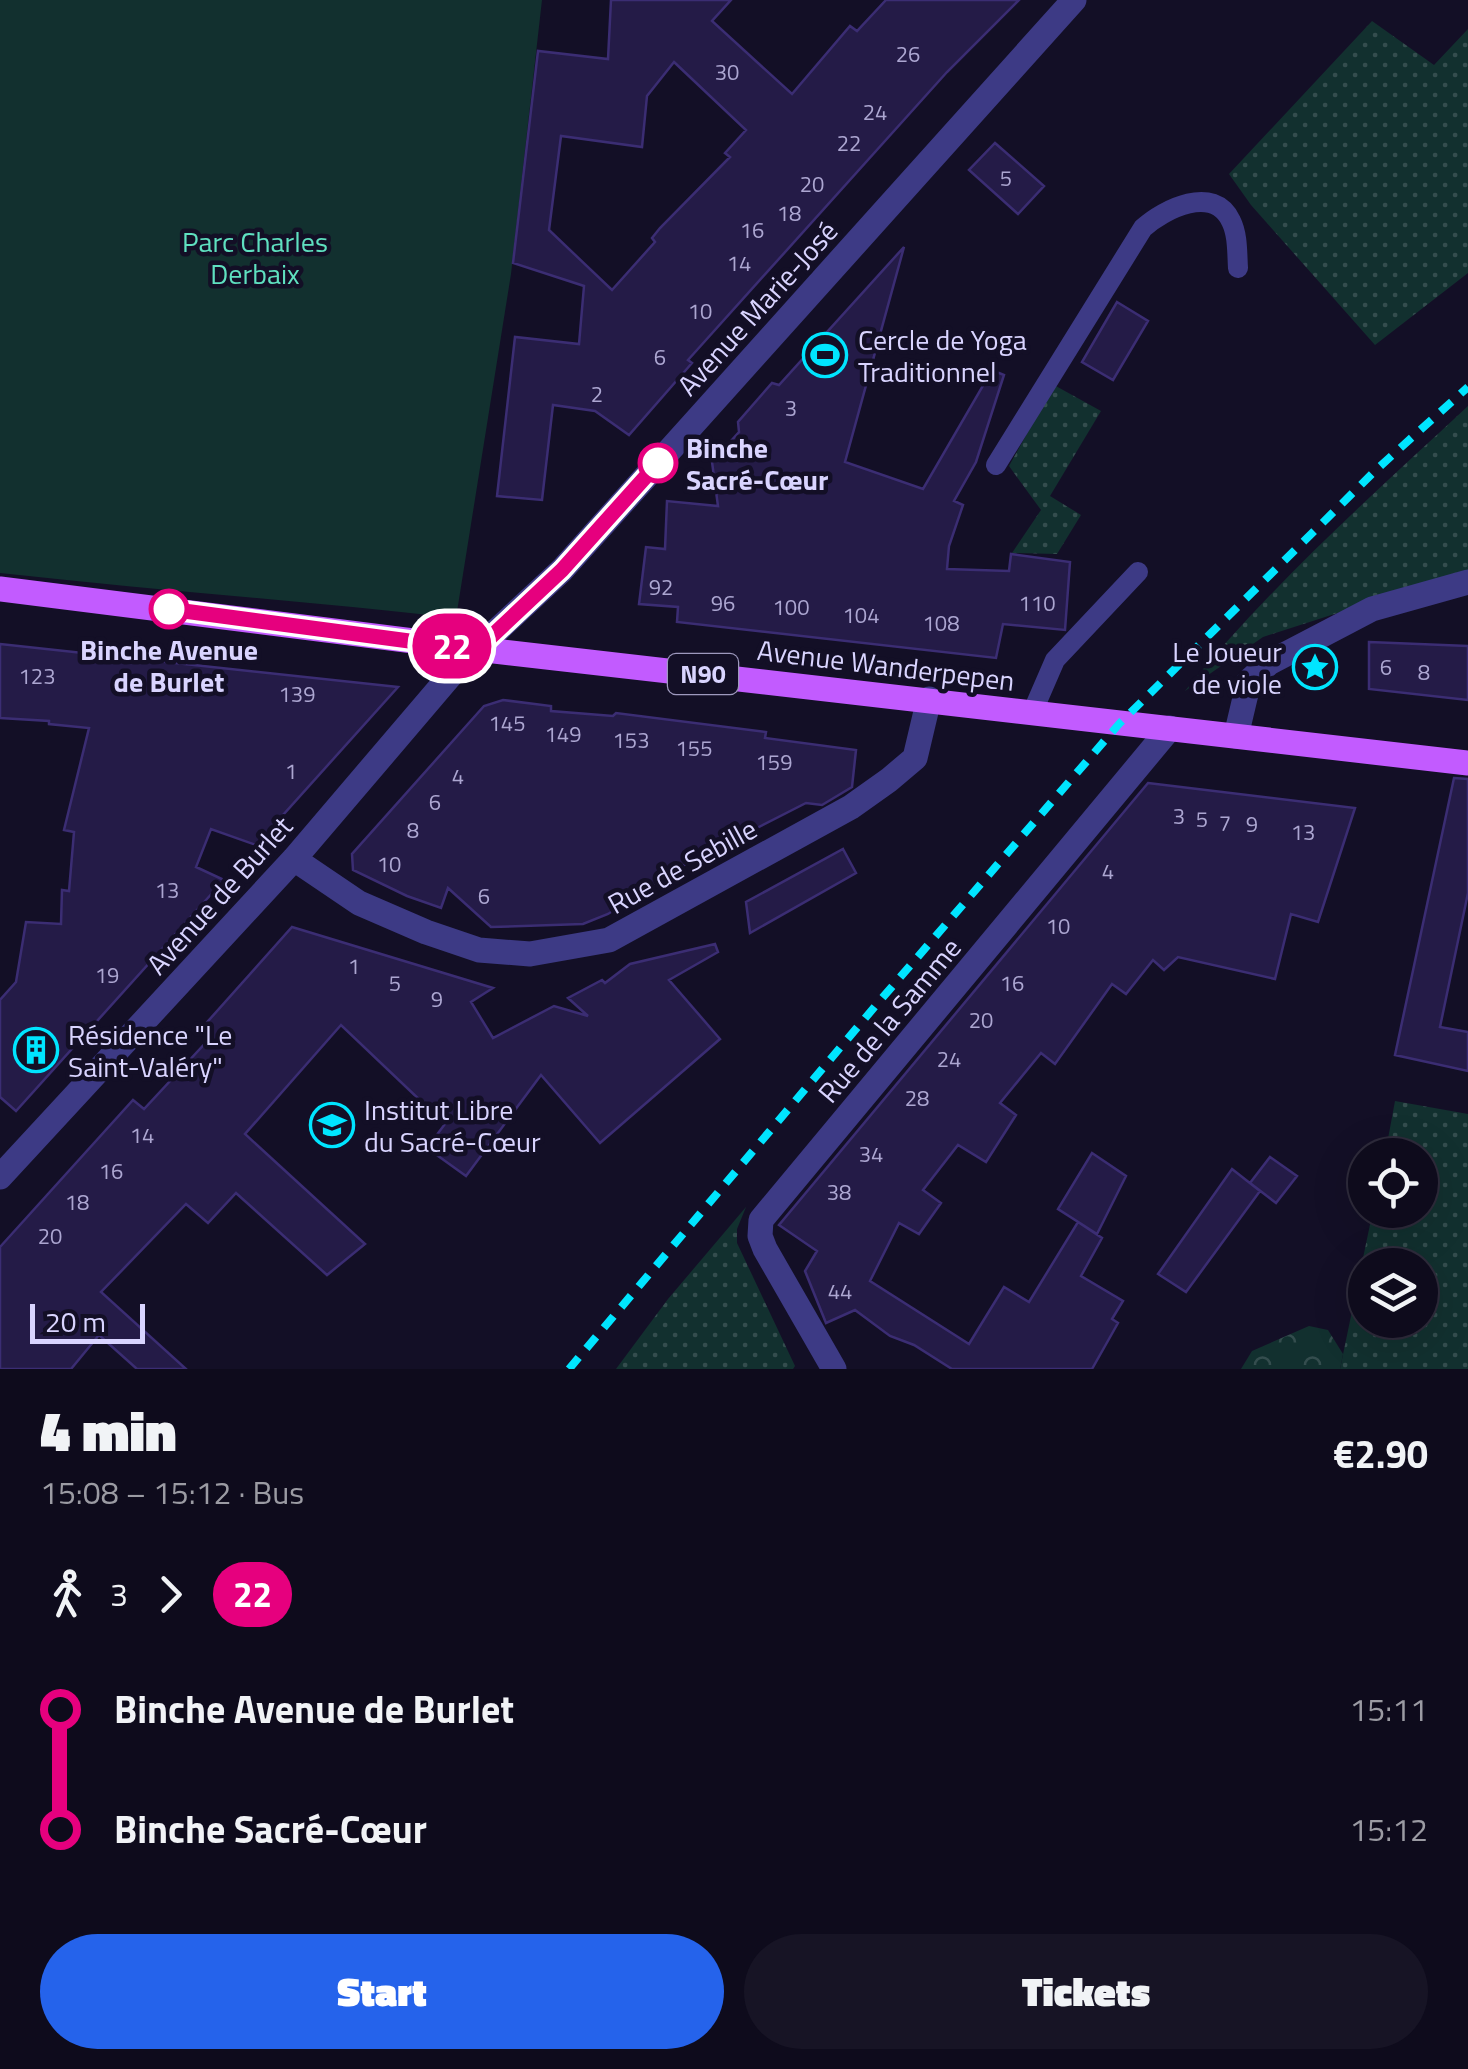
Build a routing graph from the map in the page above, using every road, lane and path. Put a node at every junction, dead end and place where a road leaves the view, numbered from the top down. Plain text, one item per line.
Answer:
1 (1074, 0) edge
2 (1238, 268) dead end
3 (996, 465) dead end
4 (1138, 572) dead end
5 (1468, 582) edge
6 (0, 589) edge
7 (477, 650) junction
8 (928, 699) junction
9 (1032, 712) junction
10 (1170, 728) junction
11 (1236, 736) junction
12 (1468, 763) edge
13 (294, 859) junction
14 (0, 1177) edge
15 (834, 1369) edge

1 - 7 street, Avenue Marie-José
2 - 3 lane
4 - 9 lane
5 - 11 street
6 - 7 main road, Avenue Wanderpepen / N90
7 - 8 main road, Avenue Wanderpepen / N90
7 - 13 street, Avenue de Burlet
8 - 9 main road, Avenue Wanderpepen / N90
8 - 13 street, Rue de Sebille
9 - 10 main road, Avenue Wanderpepen / N90
10 - 11 main road, N90
10 - 15 street, Rue de la Samme
11 - 12 main road, N90
13 - 14 street, Avenue de Burlet

